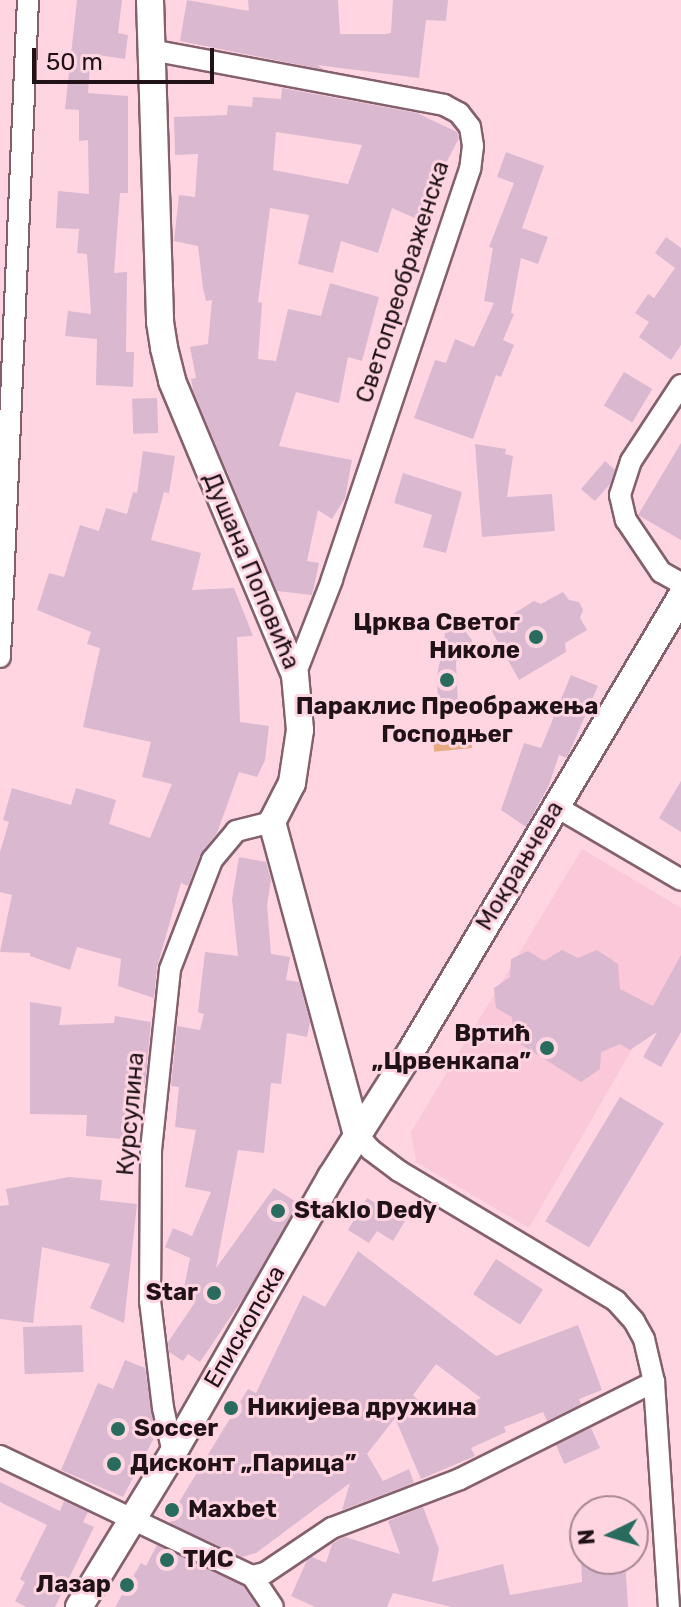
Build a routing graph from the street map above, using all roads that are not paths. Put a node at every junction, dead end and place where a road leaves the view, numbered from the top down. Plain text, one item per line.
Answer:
1 (28, 0) edge
2 (150, 0) edge
3 (151, 50) junction
4 (681, 385) edge
5 (681, 583) edge
6 (681, 597) edge
7 (0, 657) edge
8 (295, 675) junction
9 (555, 806) junction
10 (272, 822) junction
11 (681, 880) edge
12 (357, 1134) junction
13 (654, 1382) junction
14 (173, 1453) junction
15 (0, 1456) edge
16 (134, 1520) junction
17 (252, 1576) junction
18 (79, 1607) edge
19 (273, 1607) edge
20 (669, 1607) edge

1 - 7 street
2 - 3 street, Душана Поповића
3 - 8 street, Душана Поповића
3 - 8 street, Светопреображенска
4 - 5 street
6 - 9 street, Мокрањчева
8 - 10 street, Душана Поповића
9 - 11 street
9 - 12 street, Мокрањчева
10 - 12 street
10 - 14 street, Курсулина
12 - 13 street
12 - 14 street, Епископска
13 - 17 street
13 - 20 street
14 - 16 street, Епископска
15 - 16 street
16 - 17 street
16 - 18 street, Епископска
17 - 19 street

